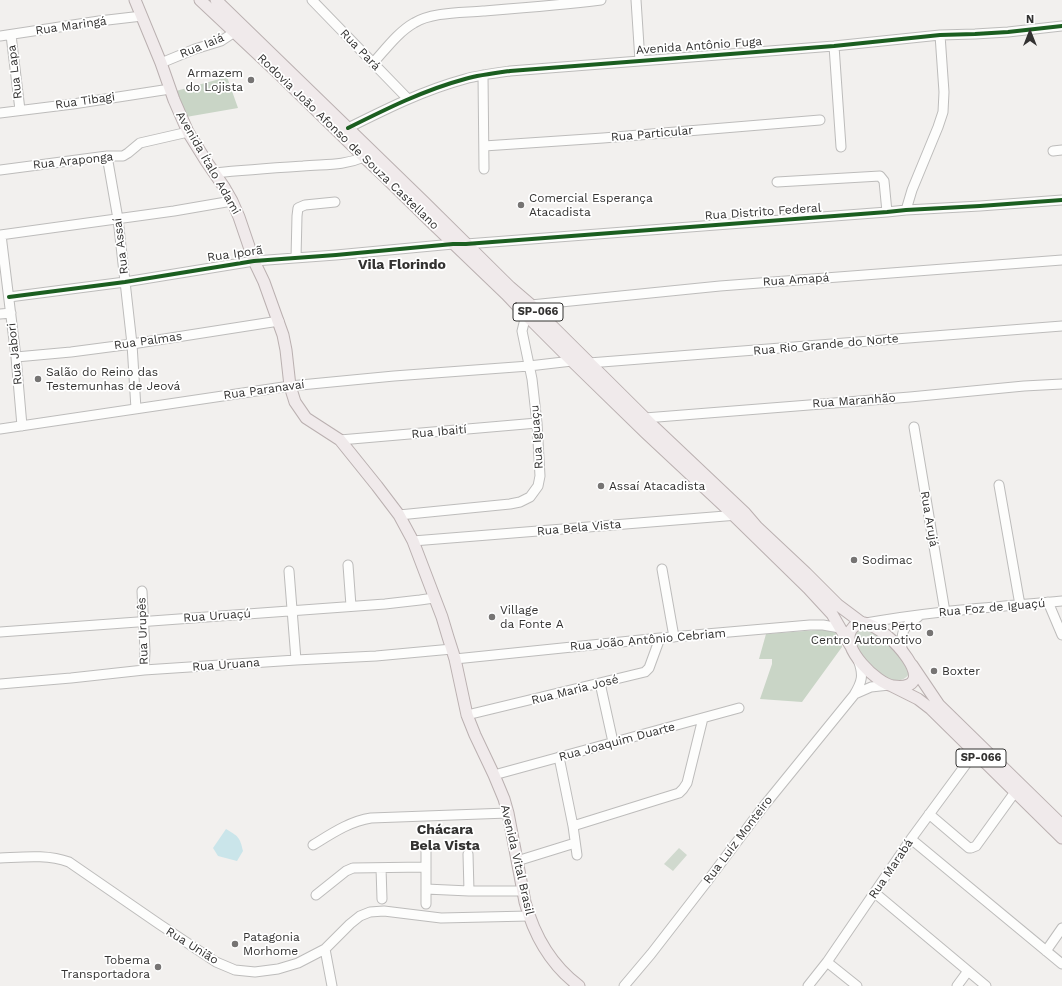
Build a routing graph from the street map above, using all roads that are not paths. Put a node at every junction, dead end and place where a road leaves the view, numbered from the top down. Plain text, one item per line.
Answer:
1 (136, 0) edge
2 (200, 0) edge
3 (216, 0) edge
4 (312, 0) edge
5 (494, 0) edge
6 (601, 0) edge
7 (636, 0) edge
8 (495, 10) junction
9 (142, 16) junction
10 (1062, 26) edge
11 (236, 27) junction
12 (11, 35) junction
13 (940, 35) junction
14 (0, 36) edge
15 (834, 46) junction
16 (640, 61) junction
17 (161, 62) junction
18 (373, 63) junction
19 (484, 75) junction
20 (170, 89) junction
21 (408, 99) junction
22 (20, 110) junction
23 (0, 113) edge
24 (820, 120) dead end
25 (348, 128) junction
26 (188, 132) junction
27 (484, 146) junction
28 (841, 147) dead end
29 (107, 156) junction
30 (364, 157) junction
31 (484, 169) dead end
32 (0, 170) edge
33 (214, 173) junction
34 (777, 182) dead end
35 (1062, 200) edge
36 (232, 201) junction
37 (335, 202) dead end
38 (906, 210) junction
39 (887, 212) junction
40 (118, 219) junction
41 (1, 235) edge
42 (453, 244) junction
43 (466, 244) junction
44 (296, 258) junction
45 (1062, 260) edge
46 (254, 261) junction
47 (125, 282) junction
48 (9, 297) junction
49 (531, 305) junction
50 (11, 313) junction
51 (0, 314) edge
52 (526, 315) junction
53 (279, 321) junction
54 (1062, 326) edge
55 (132, 344) junction
56 (16, 357) junction
57 (572, 361) junction
58 (590, 363) junction
59 (529, 366) junction
60 (1062, 384) edge
61 (290, 386) junction
62 (136, 409) junction
63 (645, 418) junction
64 (537, 423) junction
65 (22, 426) junction
66 (914, 427) dead end
67 (0, 429) edge
68 (340, 440) junction
69 (999, 485) dead end
70 (745, 513) junction
71 (399, 515) junction
72 (733, 515) junction
73 (413, 541) junction
74 (348, 565) dead end
75 (662, 569) dead end
76 (288, 570) dead end
77 (142, 591) dead end
78 (434, 598) junction
79 (1062, 601) edge
80 (1048, 602) junction
81 (1020, 605) junction
82 (351, 606) junction
83 (291, 611) junction
84 (945, 612) junction
85 (921, 615) junction
86 (143, 621) junction
87 (864, 623) junction
88 (840, 628) junction
89 (0, 632) edge
90 (1062, 635) edge
91 (674, 637) junction
92 (660, 638) junction
93 (850, 646) junction
94 (902, 651) junction
95 (453, 654) junction
96 (857, 657) junction
97 (296, 660) junction
98 (912, 665) junction
99 (144, 670) junction
100 (600, 683) junction
101 (0, 684) edge
102 (891, 686) junction
103 (854, 695) junction
104 (740, 708) dead end
105 (467, 715) junction
106 (703, 718) junction
107 (613, 742) junction
108 (974, 752) junction
109 (559, 757) junction
110 (494, 774) junction
111 (1015, 792) junction
112 (508, 813) junction
113 (929, 814) junction
114 (1062, 825) edge
115 (573, 826) junction
116 (1062, 838) edge
117 (911, 839) junction
118 (575, 843) junction
119 (313, 845) dead end
120 (426, 851) dead end
121 (468, 854) dead end
122 (577, 854) dead end
123 (0, 858) edge
124 (517, 861) junction
125 (426, 867) junction
126 (382, 868) junction
127 (426, 889) junction
128 (469, 891) junction
129 (523, 891) junction
130 (875, 893) junction
131 (316, 895) dead end
132 (382, 899) dead end
133 (426, 904) dead end
134 (529, 916) junction
135 (1062, 928) edge
136 (325, 949) junction
137 (1046, 951) junction
138 (827, 962) junction
139 (1062, 964) edge
140 (968, 971) junction
141 (332, 986) edge
142 (579, 986) edge
143 (624, 986) edge
144 (808, 986) edge
145 (857, 986) edge
146 (958, 986) edge
147 (986, 986) edge

1 - 9 main road, Avenida Ítalo Adami
2 - 11 main road, SP-066
3 - 11 main road, Rodovia João Afonso de Souza Castellano / SP-066
4 - 18 street, Rua Pará
5 - 8 street
6 - 8 street
7 - 16 street
8 - 18 street
9 - 12 street, Rua Maringá
9 - 17 main road, Avenida Ítalo Adami
10 - 13 street, Avenida Antônio Fuga
11 - 17 street, Rua Iaiá
11 - 25 main road, Rodovia João Afonso de Souza Castellano / SP-066
11 - 30 main road, Rodovia João Afonso de Souza Castellano / SP-066
12 - 14 street, Rua Maringá
12 - 22 street, Rua Lapa
13 - 15 street, Avenida Antônio Fuga
13 - 38 street
15 - 16 street, Avenida Antônio Fuga
15 - 28 street
16 - 19 street, Avenida Antônio Fuga
17 - 20 main road, Avenida Ítalo Adami
18 - 21 street, Rua Pará
19 - 21 street, Avenida Antônio Fuga
19 - 27 street
20 - 22 street, Rua Tibagi
20 - 26 main road, Avenida Ítalo Adami
21 - 25 street, Avenida Antônio Fuga
22 - 23 street, Rua Tibagi
24 - 27 street, Rua Particular
25 - 43 main road, Rodovia João Afonso de Souza Castellano / SP-066
26 - 29 street, Rua Araponga
26 - 33 main road, Avenida Ítalo Adami
27 - 31 street
29 - 32 street, Rua Araponga
29 - 40 street, Rua Assaí
30 - 33 street
30 - 42 main road, Rodovia João Afonso de Souza Castellano / SP-066
33 - 36 main road, Avenida Ítalo Adami
34 - 39 street
35 - 38 street, Rua Distrito Federal
36 - 40 street
36 - 46 main road, Avenida Ítalo Adami
37 - 44 street
38 - 39 street, Rua Distrito Federal
39 - 43 street, Rua Distrito Federal
40 - 41 street
40 - 47 street, Rua Assaí
41 - 48 street, Rua Jabori
42 - 43 street, Rua Iporã
42 - 44 street, Rua Iporã
42 - 52 main road, Rodovia João Afonso de Souza Castellano / SP-066
43 - 49 main road, Rodovia João Afonso de Souza Castellano / SP-066
44 - 46 street, Rua Iporã
45 - 49 street, Rua Amapá
46 - 47 street, Rua Iporã
46 - 53 main road, Avenida Ítalo Adami
47 - 48 street, Rua Iporã
47 - 55 street, Rua Assaí
48 - 50 street, Rua Jabori
49 - 58 main road, Rodovia João Afonso de Souza Castellano / SP-066
50 - 51 street
50 - 56 street, Rua Jabori
52 - 57 main road, Rodovia João Afonso de Souza Castellano / SP-066
52 - 59 street, Rua Iguaçu
53 - 55 street, Rua Palmas
53 - 61 main road, Avenida Ítalo Adami
54 - 58 street, Rua Rio Grande do Norte
55 - 56 street, Rua Palmas
55 - 62 street, Rua Assaí
56 - 65 street, Rua Jabori
57 - 59 street, Rua Paranavaí
57 - 72 main road, Rodovia João Afonso de Souza Castellano / SP-066
58 - 63 main road, Rodovia João Afonso de Souza Castellano / SP-066
59 - 61 street, Rua Paranavaí
59 - 64 street, Rua Iguaçu
60 - 63 street, Rua Maranhão
61 - 62 street, Rua Paranavaí
61 - 68 main road, Avenida Ítalo Adami
62 - 65 street, Rua Paranavaí
63 - 70 main road, Rodovia João Afonso de Souza Castellano / SP-066
64 - 68 street, Rua Ibaití
64 - 71 street, Rua Iguaçu
65 - 67 street, Rua Paranavaí
66 - 84 street, Rua Arujá
68 - 71 main road, Avenida Ítalo Adami
69 - 81 street
70 - 72 street, Rua Bela Vista
70 - 87 main road, Rodovia João Afonso de Souza Castellano / SP-066
71 - 73 main road, Avenida Ítalo Adami
72 - 73 street, Rua Bela Vista
72 - 88 main road, Rodovia João Afonso de Souza Castellano / SP-066
73 - 78 main road, Avenida Vital Brasil
74 - 82 street
75 - 91 street
76 - 83 street
77 - 86 street, Rua Urupês
78 - 82 street, Rua Uruaçú
78 - 95 main road, Avenida Vital Brasil
79 - 80 street, Rua Foz de Iguaçú
80 - 81 street, Rua Foz de Iguaçú
80 - 90 street
81 - 84 street, Rua Foz de Iguaçú
82 - 83 street, Rua Uruaçú
83 - 86 street, Rua Uruaçú
83 - 97 street
84 - 85 street, Rua Foz de Iguaçú
85 - 87 street, Rua Foz de Iguaçú
85 - 94 street, Rua Foz de Iguaçú
86 - 89 street, Rua Uruaçú
86 - 99 street, Rua Urupês
87 - 93 main road
87 - 94 main road, SP-066
88 - 91 street, Rua João Antônio Cebriam
88 - 93 main road, Rodovia João Afonso de Souza Castellano / SP-066
91 - 92 street, Rua João Antônio Cebriam
92 - 95 street, Rua João Antônio Cebriam
92 - 100 street, Rua Maria José
93 - 96 main road, SP-066
94 - 98 main road, SP-066
95 - 97 street, Rua Uruana
95 - 105 main road, Avenida Vital Brasil
96 - 102 main road, SP-066
96 - 103 street, Rua Luíz Monteiro
97 - 99 street, Rua Uruana
98 - 102 main road
98 - 114 main road, SP-066
99 - 101 street, Rua Uruana
100 - 105 street, Rua Maria José
100 - 107 street
102 - 103 street, Rua Luíz Monteiro
102 - 108 main road, SP-066
103 - 143 street, Rua Luíz Monteiro
104 - 106 street, Rua Joaquim Duarte
105 - 110 main road, Avenida Vital Brasil
106 - 107 street, Rua Joaquim Duarte
106 - 115 street
107 - 109 street, Rua Joaquim Duarte
108 - 111 main road, SP-066
108 - 113 street, Rua Marabá
109 - 110 street, Rua Joaquim Duarte
109 - 115 street
110 - 112 main road, Avenida Vital Brasil
111 - 113 street
111 - 116 main road, SP-066
112 - 119 street
112 - 124 main road, Avenida Vital Brasil
113 - 117 street, Rua Marabá
115 - 118 street
117 - 130 street, Rua Marabá
117 - 137 street
118 - 122 street
118 - 124 street
120 - 125 street
121 - 128 street
123 - 136 street, Rua União
124 - 129 main road, Avenida Vital Brasil
125 - 126 street
125 - 127 street
126 - 131 street
126 - 132 street
127 - 128 street
127 - 133 street
128 - 129 street
129 - 134 main road, Avenida Vital Brasil
130 - 138 street, Rua Marabá
130 - 140 street
134 - 136 street, Rua União
134 - 142 main road, Avenida Vital Brasil
135 - 137 street
136 - 141 street
137 - 139 street
138 - 144 street, Rua Marabá
138 - 145 street
140 - 146 street
140 - 147 street

